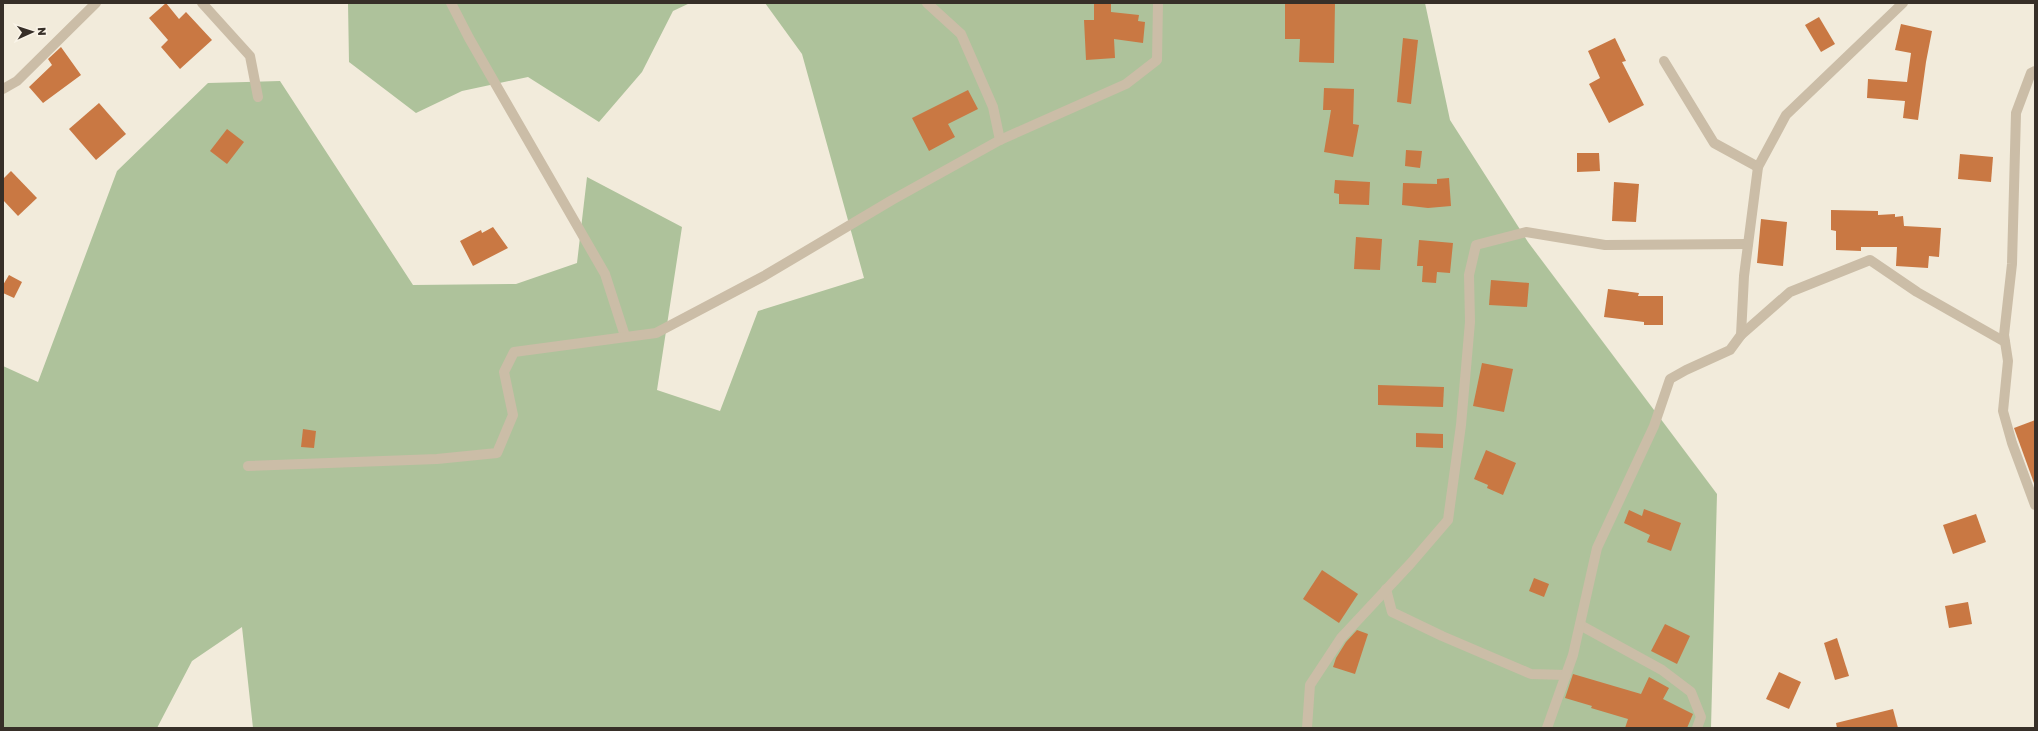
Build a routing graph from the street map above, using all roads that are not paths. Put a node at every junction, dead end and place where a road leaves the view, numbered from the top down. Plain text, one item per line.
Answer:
1 (96, 3) edge
2 (202, 3) edge
3 (451, 3) edge
4 (927, 3) edge
5 (1158, 3) edge
6 (1903, 3) edge
7 (1664, 61) dead end
8 (2035, 71) edge
9 (3, 89) edge
10 (258, 96) dead end
11 (1000, 140) junction
12 (1758, 167) junction
13 (1748, 244) junction
14 (1741, 335) junction
15 (625, 336) junction
16 (2005, 342) junction
17 (248, 466) dead end
18 (2035, 505) edge
19 (1386, 589) junction
20 (1580, 625) junction
21 (1566, 674) junction
22 (1306, 728) edge
23 (1546, 728) edge
24 (1697, 728) edge

1 - 9 street
2 - 10 street
3 - 15 street
4 - 11 street
5 - 11 street
6 - 12 street
7 - 12 street
8 - 16 street
11 - 15 street
12 - 13 street
13 - 14 street
13 - 19 street
14 - 16 street
14 - 20 street
15 - 17 street
16 - 18 street
19 - 21 street
19 - 22 street
20 - 21 street
20 - 24 street
21 - 23 street

